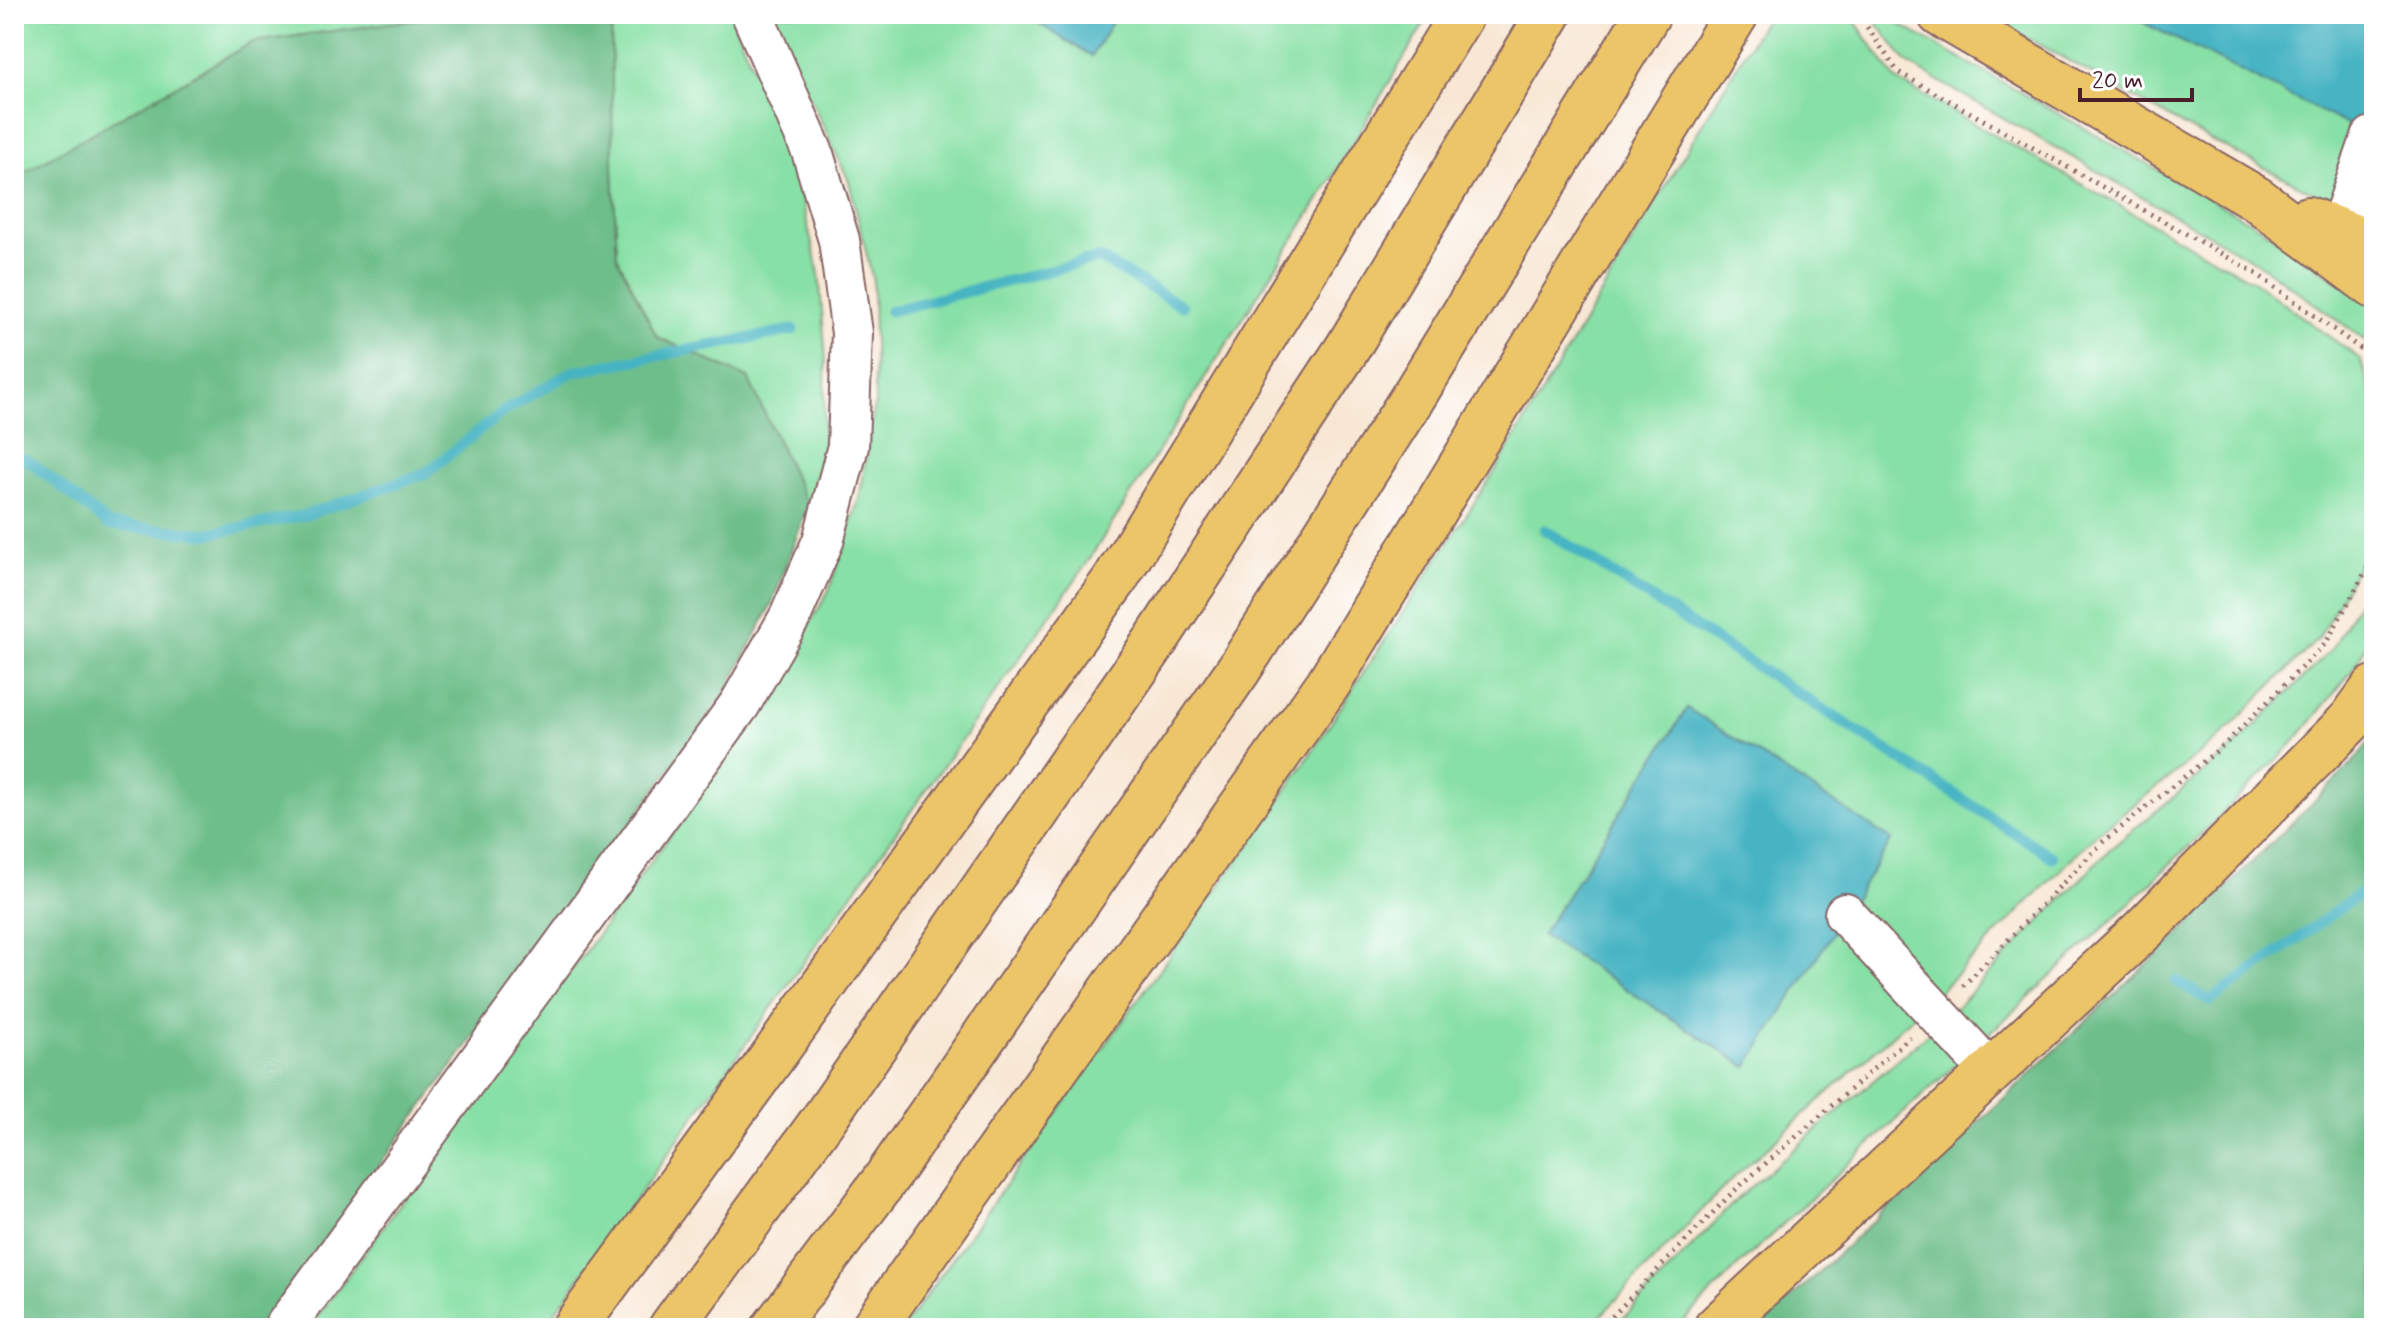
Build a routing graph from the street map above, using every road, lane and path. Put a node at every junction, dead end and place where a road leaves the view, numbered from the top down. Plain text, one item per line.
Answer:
1 (752, 14) edge
2 (1462, 14) edge
3 (1549, 14) edge
4 (1648, 14) edge
5 (1736, 14) edge
6 (1858, 14) edge
7 (1940, 14) edge
8 (2372, 137) dead end
9 (2257, 199) junction
10 (2356, 238) edge
11 (2374, 286) edge
12 (2374, 375) edge
13 (2374, 556) edge
14 (2374, 688) edge
15 (1845, 914) dead end
16 (1937, 1013) junction
17 (1991, 1072) junction
18 (758, 1077) junction
19 (947, 1224) junction
20 (284, 1328) edge
21 (574, 1328) edge
22 (611, 1328) edge
23 (671, 1328) edge
24 (774, 1328) edge
25 (852, 1328) edge
26 (873, 1328) edge
27 (1601, 1328) edge
28 (1716, 1328) edge

1 - 20 lane
2 - 18 main road
3 - 23 main road
4 - 24 main road
5 - 19 main road
6 - 12 path
7 - 9 main road
8 - 10 lane
9 - 10 main road
9 - 11 main road
13 - 16 path
14 - 17 main road
15 - 16 lane
16 - 17 lane
16 - 27 path
17 - 28 main road
18 - 21 main road
18 - 22 main road
19 - 25 main road
19 - 26 main road

